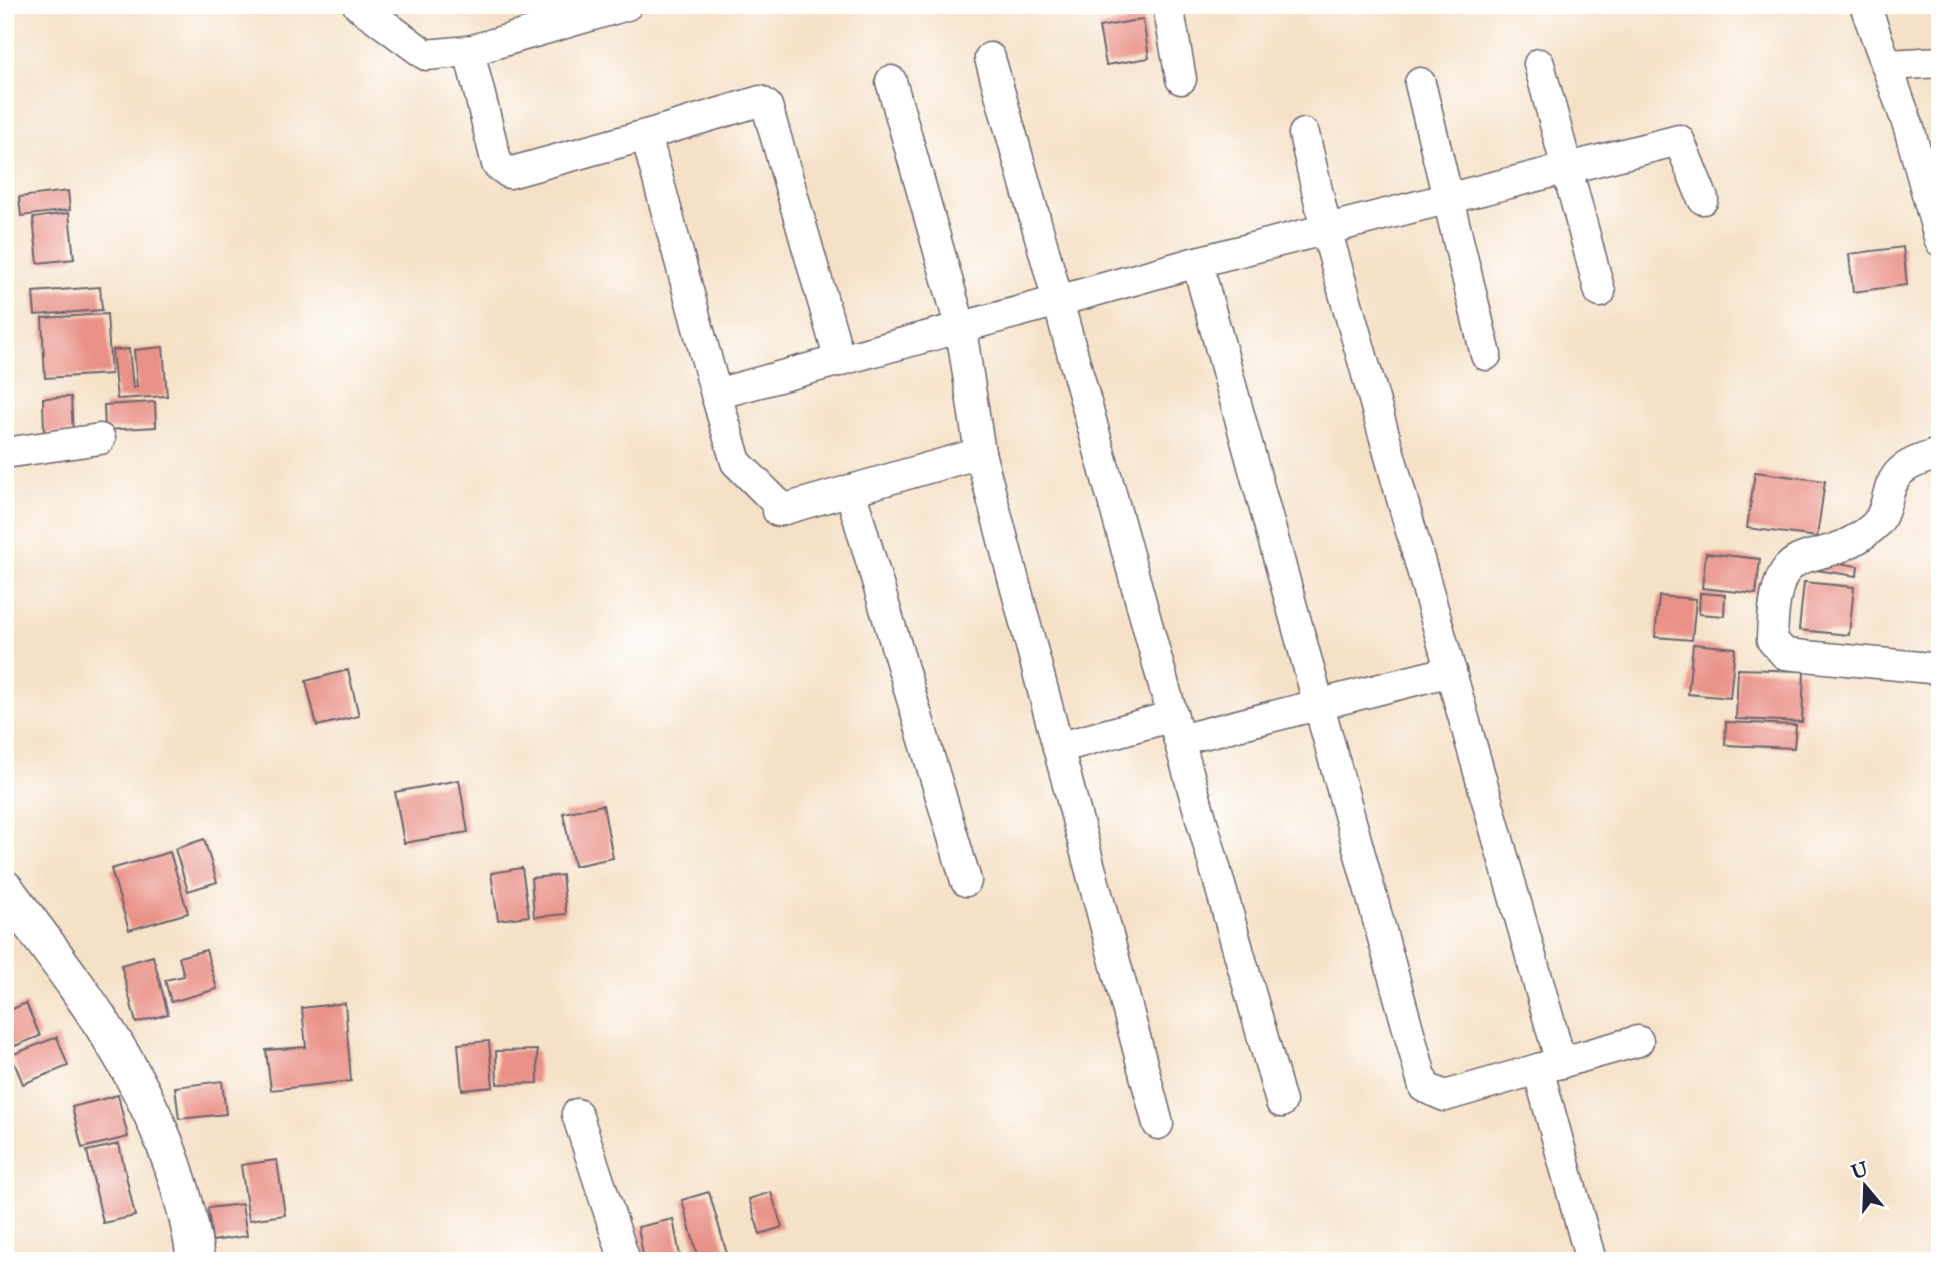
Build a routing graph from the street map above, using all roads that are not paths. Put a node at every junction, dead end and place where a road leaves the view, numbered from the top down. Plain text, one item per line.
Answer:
1 (358, 5) edge
2 (627, 5) edge
3 (1168, 5) edge
4 (1864, 5) edge
5 (469, 51) junction
6 (990, 58) dead end
7 (1940, 62) edge
8 (1539, 64) dead end
9 (1889, 65) junction
10 (1181, 79) dead end
11 (891, 80) dead end
12 (1420, 83) dead end
13 (1304, 134) dead end
14 (646, 135) junction
15 (1567, 168) junction
16 (1448, 198) junction
17 (1703, 200) dead end
18 (1326, 229) junction
19 (1940, 242) edge
20 (1196, 262) junction
21 (1600, 292) dead end
22 (1058, 301) junction
23 (961, 329) junction
24 (1486, 355) dead end
25 (840, 361) junction
26 (716, 394) junction
27 (100, 439) dead end
28 (5, 453) edge
29 (980, 453) junction
30 (1940, 453) edge
31 (850, 490) junction
32 (1940, 669) edge
33 (1451, 671) junction
34 (1319, 705) junction
35 (1176, 728) junction
36 (1058, 748) junction
37 (966, 881) dead end
38 (5, 889) edge
39 (1638, 1041) dead end
40 (1549, 1066) junction
41 (1281, 1102) dead end
42 (577, 1114) dead end
43 (1158, 1124) dead end
44 (196, 1261) edge
45 (625, 1261) edge
46 (1591, 1261) edge

1 - 5 street
2 - 5 street
3 - 10 street
4 - 9 street
5 - 14 street
6 - 22 street
7 - 9 street
8 - 15 street
9 - 19 street
11 - 23 street
12 - 16 street
13 - 18 street
14 - 25 street
14 - 26 street
15 - 16 street
15 - 17 street
15 - 21 street
16 - 18 street
16 - 24 street
18 - 20 street
18 - 33 street
20 - 22 street
20 - 34 street
22 - 23 street
22 - 35 street
23 - 25 street
23 - 29 street
25 - 26 street
26 - 31 street
27 - 28 street
29 - 31 street
29 - 36 street
30 - 32 street
31 - 37 street
33 - 34 street
33 - 40 street
34 - 35 street
34 - 40 street
35 - 36 street
35 - 41 street
36 - 43 street
38 - 44 street
39 - 40 street
40 - 46 street
42 - 45 street

